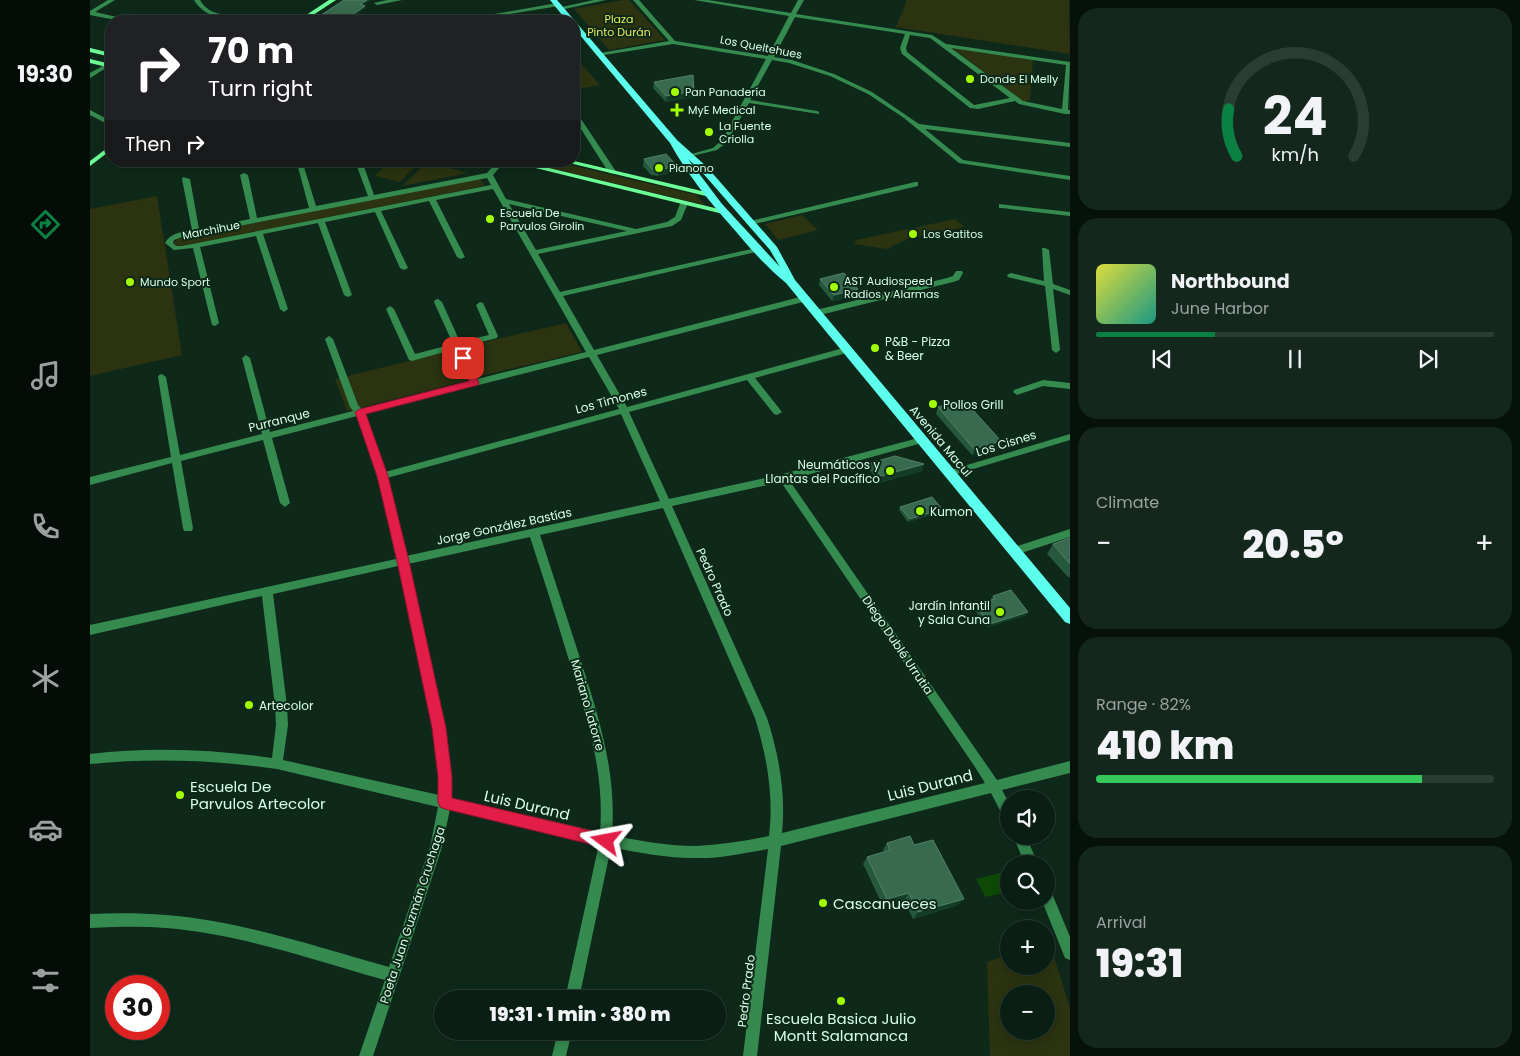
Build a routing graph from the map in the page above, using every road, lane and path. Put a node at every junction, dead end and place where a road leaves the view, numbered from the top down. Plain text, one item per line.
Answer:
1 (112, 0) edge
2 (197, 0) edge
3 (333, 0) edge
4 (399, 0) edge
5 (603, 0) edge
6 (636, 0) edge
7 (697, 0) edge
8 (801, 0) edge
9 (377, 3) dead end
10 (557, 4) edge
11 (90, 13) edge
12 (221, 15) edge
13 (309, 15) edge
14 (493, 15) edge
15 (566, 15) edge
16 (793, 15) junction
17 (105, 16) edge
18 (580, 31) edge
19 (908, 33) junction
20 (673, 42) junction
21 (944, 45) junction
22 (90, 50) edge
23 (105, 54) edge
24 (600, 55) junction
25 (770, 57) junction
26 (90, 61) edge
27 (1070, 64) edge
28 (105, 65) edge
29 (105, 68) edge
30 (90, 76) edge
31 (1016, 100) junction
32 (746, 101) junction
33 (90, 112) edge
34 (817, 112) dead end
35 (1067, 112) edge
36 (105, 121) edge
37 (580, 122) edge
38 (918, 126) junction
39 (580, 130) edge
40 (586, 131) junction
41 (674, 142) junction
42 (1070, 146) edge
43 (105, 152) edge
44 (690, 156) junction
45 (90, 164) edge
46 (580, 165) edge
47 (301, 167) dead end
48 (360, 167) edge
49 (496, 167) edge
50 (535, 167) edge
51 (613, 173) junction
52 (244, 175) dead end
53 (489, 175) junction
54 (1070, 178) edge
55 (186, 179) dead end
56 (914, 184) dead end
57 (494, 186) junction
58 (371, 196) junction
59 (710, 196) junction
60 (432, 198) junction
61 (503, 200) junction
62 (684, 203) junction
63 (734, 205) junction
64 (1002, 206) dead end
65 (313, 208) junction
66 (377, 209) junction
67 (723, 212) junction
68 (1070, 214) edge
69 (254, 220) junction
70 (320, 220) junction
71 (750, 223) junction
72 (196, 231) junction
73 (635, 231) junction
74 (259, 233) junction
75 (196, 245) junction
76 (756, 250) junction
77 (1045, 250) dead end
78 (533, 253) junction
79 (461, 257) dead end
80 (404, 268) dead end
81 (959, 273) dead end
82 (1011, 275) dead end
83 (790, 282) junction
84 (1049, 286) junction
85 (1070, 293) edge
86 (348, 295) dead end
87 (558, 295) junction
88 (804, 299) junction
89 (438, 302) dead end
90 (480, 305) dead end
91 (284, 309) dead end
92 (390, 309) dead end
93 (816, 313) junction
94 (215, 322) dead end
95 (329, 339) dead end
96 (458, 345) junction
97 (846, 350) junction
98 (1056, 350) dead end
99 (591, 353) junction
100 (246, 358) dead end
101 (749, 376) junction
102 (162, 377) dead end
103 (474, 383) junction
104 (1070, 386) edge
105 (1017, 392) dead end
106 (624, 410) junction
107 (360, 412) junction
108 (776, 412) dead end
109 (267, 436) junction
110 (1070, 437) edge
111 (922, 440) junction
112 (176, 459) junction
113 (950, 473) junction
114 (382, 476) junction
115 (783, 478) junction
116 (90, 481) edge
117 (285, 503) dead end
118 (666, 504) junction
119 (188, 528) dead end
120 (534, 533) junction
121 (1070, 534) edge
122 (1015, 552) junction
123 (403, 561) junction
124 (267, 591) junction
125 (1070, 618) edge
126 (90, 630) edge
127 (90, 758) edge
128 (277, 764) junction
129 (1070, 767) edge
130 (994, 786) junction
131 (1000, 798) edge
132 (445, 802) junction
133 (606, 841) junction
134 (776, 841) junction
135 (1052, 910) edge
136 (90, 921) edge
137 (1070, 953) edge
138 (393, 975) junction
139 (574, 990) edge
140 (563, 1040) edge
141 (366, 1056) edge
142 (559, 1056) edge
143 (750, 1056) edge

1 - 11 street
2 - 12 street
3 - 13 main road
4 - 9 street
5 - 10 street
6 - 20 street
7 - 16 street
8 - 16 street
10 - 14 street
10 - 15 main road, Avenida Macul
11 - 17 street
16 - 19 street
16 - 25 street
18 - 24 main road, Avenida Macul
19 - 21 street
19 - 31 street
20 - 24 street, Los Queltehues
20 - 25 street, Los Queltehues
21 - 27 street
21 - 31 street
22 - 23 main road
24 - 41 main road, Avenida Macul
25 - 32 street
25 - 38 street, Los Queltehues
26 - 28 main road
27 - 35 street
29 - 30 street
31 - 35 street
32 - 34 street
32 - 44 street
33 - 36 street
37 - 40 street
38 - 42 street
38 - 54 street, Los Queltehues
39 - 40 street
40 - 51 street
41 - 44 main road, Avenida Macul
41 - 59 main road, Avenida Macul
43 - 45 main road
44 - 63 main road, Avenida Macul
46 - 51 main road
47 - 65 street
48 - 58 street
49 - 53 street
50 - 62 main road
51 - 59 main road
52 - 69 street
53 - 57 street, Pedro Prado
53 - 58 street, Marchihue
55 - 72 street
56 - 71 street
57 - 60 street, Marchihue
57 - 61 street, Pedro Prado
58 - 65 street, Marchihue
59 - 63 main road
59 - 67 main road, Avenida Macul
60 - 66 street, Marchihue
60 - 79 street
61 - 73 street
61 - 78 street, Pedro Prado
62 - 67 main road
62 - 73 street
63 - 71 main road, Avenida Macul
64 - 68 street
65 - 69 street, Marchihue
66 - 70 street, Marchihue
66 - 80 street
67 - 76 main road, Avenida Macul
69 - 72 street, Marchihue
70 - 74 street, Marchihue
70 - 86 street
71 - 83 main road, Avenida Macul
72 - 75 street, Marchihue
73 - 78 street
74 - 75 street, Marchihue
74 - 91 street
75 - 94 street
76 - 83 main road, Avenida Macul
76 - 87 street
77 - 84 street
78 - 87 street, Pedro Prado
81 - 93 street
82 - 84 street
83 - 88 main road, Avenida Macul
84 - 85 street
84 - 98 street
87 - 99 street, Pedro Prado
88 - 93 main road, Avenida Macul
88 - 99 street, Purranque
89 - 96 street
90 - 96 street
92 - 96 street
93 - 97 main road, Avenida Macul
95 - 107 street, Poeta Juan Guzmán Cruchaga
96 - 103 street
97 - 101 street, Los Timones
97 - 111 main road, Avenida Macul
99 - 103 street, Purranque
99 - 106 street, Pedro Prado
100 - 109 street
101 - 106 street, Los Timones
101 - 108 street
102 - 112 street
103 - 107 street, Purranque
104 - 105 street
106 - 114 street, Los Timones
106 - 118 street, Pedro Prado
107 - 109 street, Purranque
107 - 114 street, Poeta Juan Guzmán Cruchaga
109 - 112 street, Purranque
109 - 117 street
110 - 113 street, Los Cisnes
111 - 113 main road, Avenida Macul
111 - 115 street, Jorge González Bastías
112 - 116 street, Purranque
112 - 119 street
113 - 122 main road, Avenida Macul
114 - 123 street, Poeta Juan Guzmán Cruchaga
115 - 118 street, Jorge González Bastías
115 - 130 street, Diego Dublé Urrutia
118 - 120 street, Jorge González Bastías
118 - 134 street, Pedro Prado
120 - 123 street, Jorge González Bastías
120 - 133 street, Mariano Latorre
121 - 122 street
122 - 125 main road, Avenida Macul
123 - 124 street, Jorge González Bastías
123 - 132 street, Poeta Juan Guzmán Cruchaga
124 - 126 street, Jorge González Bastías
124 - 128 street
127 - 128 street, Luis Durand
128 - 132 street, Luis Durand
129 - 130 street, Luis Durand
130 - 131 street, Diego Dublé Urrutia
130 - 134 street, Luis Durand
132 - 133 street, Luis Durand
132 - 138 street, Poeta Juan Guzmán Cruchaga
133 - 134 street, Luis Durand
133 - 139 street, Mariano Latorre
134 - 143 street, Pedro Prado
135 - 137 street
136 - 138 street
138 - 141 street, Poeta Juan Guzmán Cruchaga
140 - 142 street

